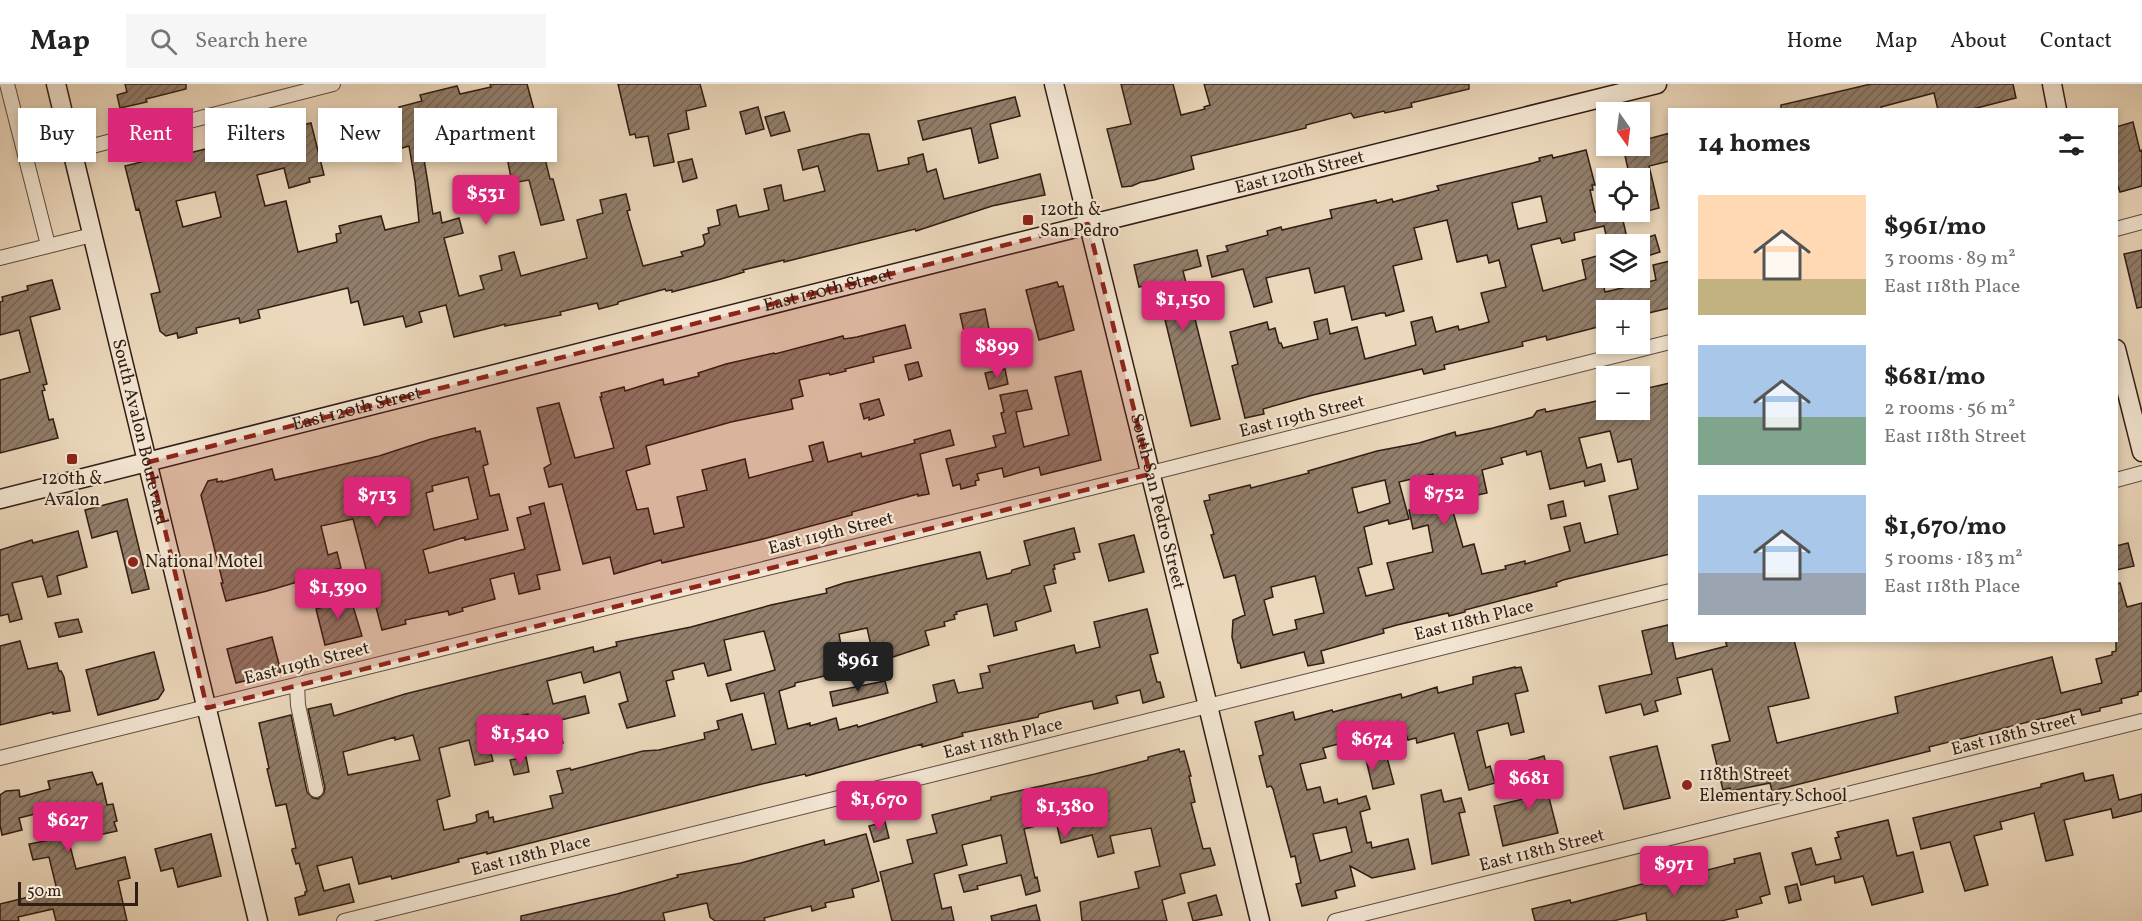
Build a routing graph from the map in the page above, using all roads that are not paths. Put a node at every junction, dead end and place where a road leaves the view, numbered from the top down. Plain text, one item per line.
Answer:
1 (7, 84) edge
2 (56, 84) edge
3 (333, 84) edge
4 (1054, 84) edge
5 (1657, 84) edge
6 (2052, 84) edge
7 (306, 87) edge
8 (62, 108) edge
9 (2057, 108) edge
10 (96, 145) edge
11 (75, 162) edge
12 (2142, 222) edge
13 (1088, 224) junction
14 (2118, 228) edge
15 (92, 235) junction
16 (48, 246) junction
17 (0, 258) edge
18 (1668, 343) edge
19 (2118, 357) edge
20 (2142, 452) edge
21 (149, 462) junction
22 (2142, 473) edge
23 (1150, 474) junction
24 (2118, 479) edge
25 (0, 499) edge
26 (1668, 591) edge
27 (297, 685) junction
28 (1208, 706) junction
29 (207, 708) junction
30 (2142, 721) edge
31 (0, 758) edge
32 (316, 790) dead end
33 (258, 921) edge
34 (344, 921) edge
35 (1260, 921) edge
36 (1335, 921) edge

1 - 16 street
2 - 8 street, South Avalon Boulevard
3 - 7 street
4 - 13 street, South San Pedro Street
5 - 13 street, East 120th Street
6 - 9 street
7 - 10 street
11 - 15 street, South Avalon Boulevard
12 - 14 street
13 - 21 street, East 120th Street
13 - 23 street, South San Pedro Street
15 - 16 street
15 - 21 street, South Avalon Boulevard
16 - 17 street
18 - 23 street, East 119th Street
19 - 20 street
21 - 25 street, East 120th Street
21 - 29 street, South Avalon Boulevard
22 - 24 street
23 - 27 street, East 119th Street
23 - 28 street, South San Pedro Street
26 - 28 street, East 118th Place
27 - 29 street, East 119th Street
27 - 32 street
28 - 34 street, East 118th Place
28 - 35 street, South San Pedro Street
29 - 31 street, East 119th Street
29 - 33 street, South Avalon Boulevard
30 - 36 street, East 118th Street

